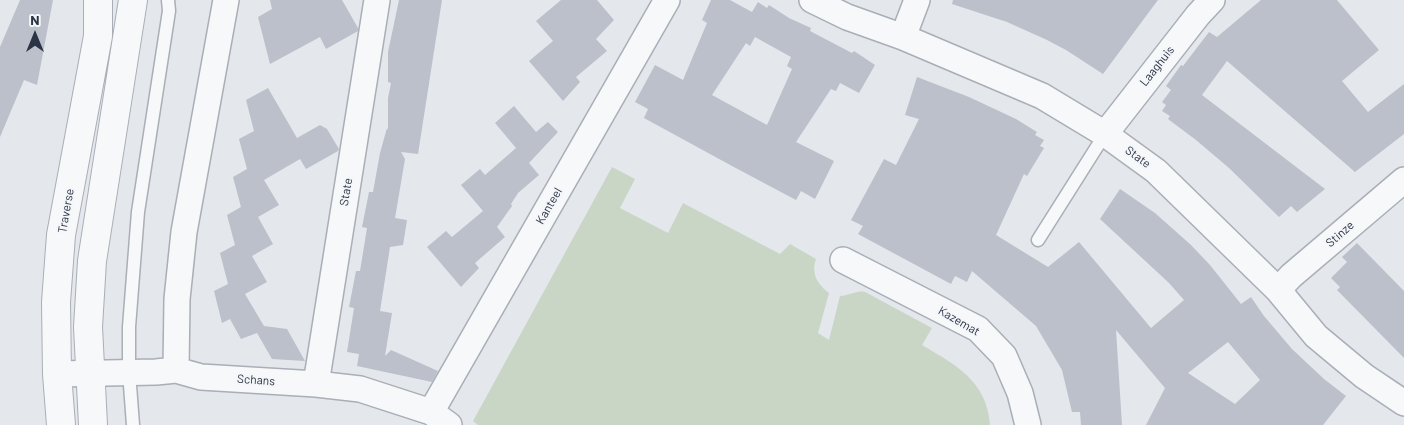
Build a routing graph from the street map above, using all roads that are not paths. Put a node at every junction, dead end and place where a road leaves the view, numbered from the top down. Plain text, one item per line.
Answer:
1 (98, 0) edge
2 (133, 0) edge
3 (168, 0) edge
4 (226, 0) edge
5 (377, 0) edge
6 (667, 0) edge
7 (812, 0) edge
8 (917, 0) edge
9 (1212, 0) edge
10 (903, 37) junction
11 (1105, 134) junction
12 (1404, 180) edge
13 (1038, 240) dead end
14 (843, 260) dead end
15 (1278, 290) junction
16 (176, 370) junction
17 (128, 372) junction
18 (90, 373) junction
19 (57, 374) junction
20 (316, 384) junction
21 (1404, 403) edge
22 (440, 418) edge
23 (61, 425) edge
24 (93, 425) edge
25 (133, 425) edge
26 (1028, 425) edge

1 - 19 street, Traverse
2 - 18 street
3 - 17 lane
4 - 16 street
5 - 20 street, State
6 - 22 street, Kanteel
7 - 10 street, State
8 - 10 street
9 - 11 street, Laaghuis
10 - 11 street, State
11 - 13 lane
11 - 15 street, State
12 - 15 street, Stinze
14 - 26 street, Kazemat
15 - 21 street, State
16 - 17 street, Schans
16 - 20 street, Schans
17 - 18 street, Schans
17 - 25 lane
18 - 19 street, Schans
18 - 24 street
19 - 23 street, Traverse
20 - 22 street, Schans

